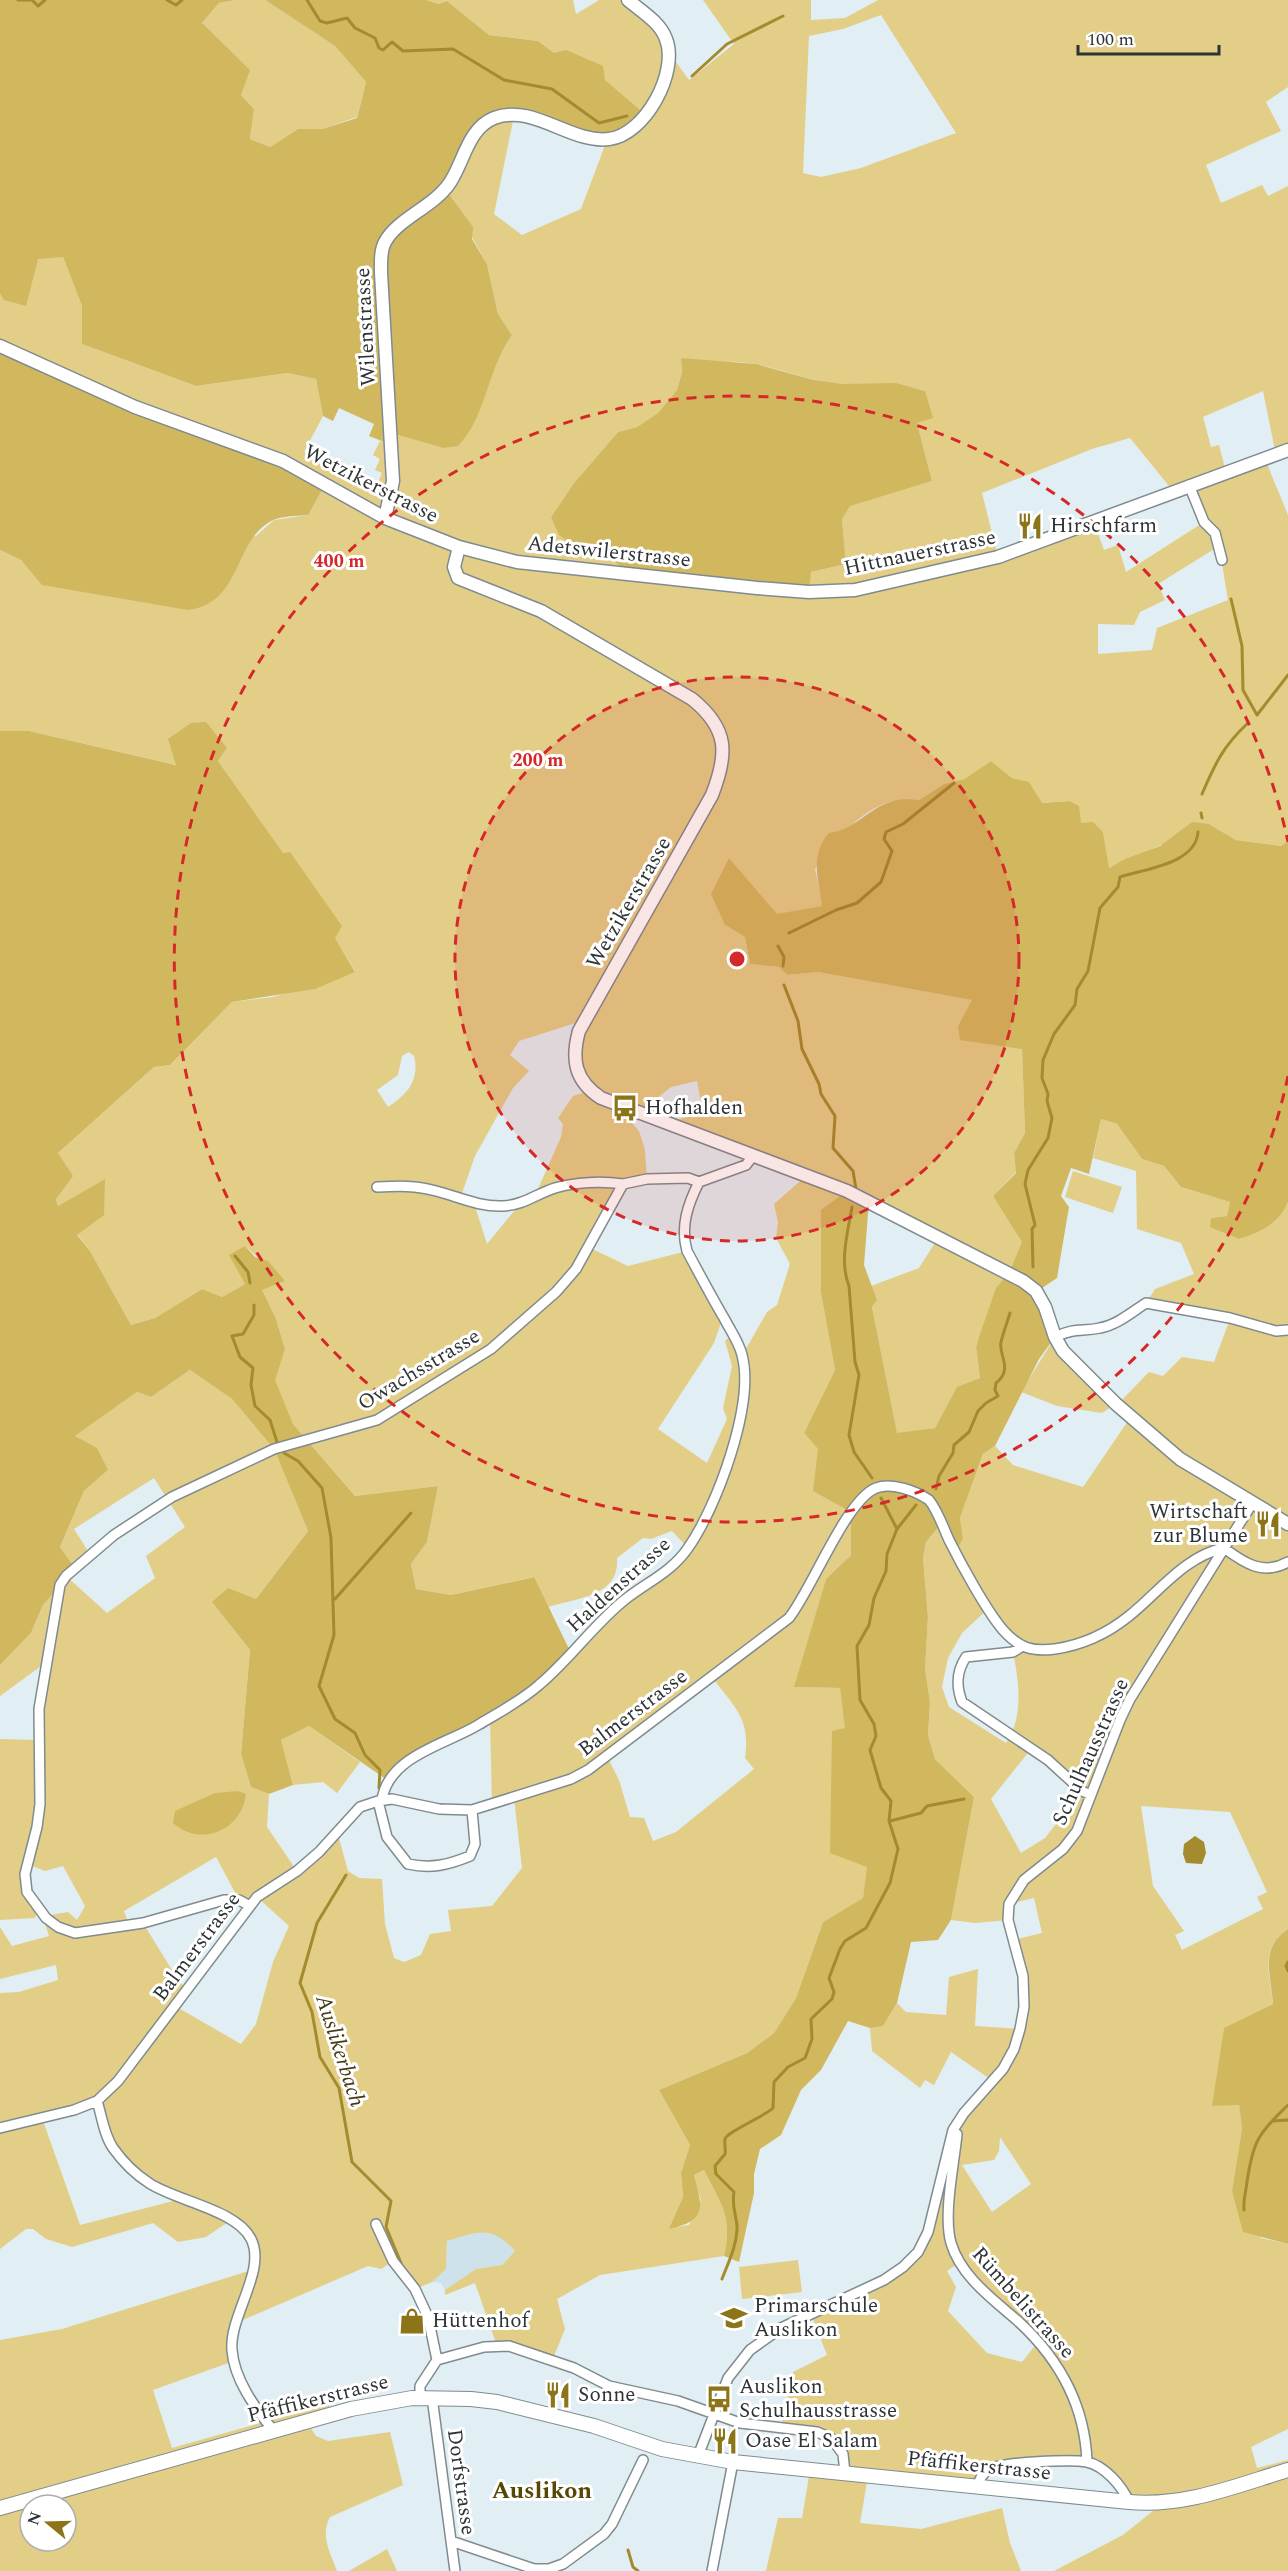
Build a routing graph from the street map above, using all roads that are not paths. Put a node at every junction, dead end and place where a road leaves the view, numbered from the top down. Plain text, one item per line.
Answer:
1 (628, 0) edge
2 (0, 346) edge
3 (1288, 450) edge
4 (1189, 485) junction
5 (385, 518) junction
6 (459, 547) junction
7 (1222, 560) dead end
8 (757, 588) joint
9 (753, 1156) junction
10 (699, 1182) junction
11 (624, 1184) junction
12 (376, 1187) dead end
13 (1288, 1330) edge
14 (1055, 1337) junction
15 (1253, 1502) junction
16 (1288, 1524) edge
17 (1224, 1548) junction
18 (1288, 1562) edge
19 (1021, 1647) junction
20 (1091, 1795) junction
21 (380, 1800) junction
22 (472, 1810) junction
23 (250, 1906) junction
24 (97, 2101) junction
25 (0, 2128) edge
26 (953, 2130) junction
27 (376, 2224) dead end
28 (437, 2360) junction
29 (426, 2397) junction
30 (713, 2413) junction
31 (273, 2430) junction
32 (698, 2456) junction
33 (643, 2460) dead end
34 (733, 2462) junction
35 (1087, 2462) junction
36 (1288, 2470) edge
37 (845, 2474) junction
38 (978, 2487) junction
39 (1127, 2497) junction
40 (0, 2508) edge
41 (452, 2541) junction
42 (455, 2571) edge
43 (712, 2571) edge

1 - 5 street, Wilenstrasse
2 - 5 street, Wetzikerstrasse
3 - 4 street, Hittnauerstrasse
4 - 7 street
4 - 8 street, Hittnauerstrasse
5 - 6 street, Wetzikerstrasse
6 - 8 street, Adetswilerstrasse
6 - 9 street, Wetzikerstrasse
9 - 10 street
9 - 14 street, Wetzikerstrasse
10 - 11 street
10 - 21 street, Haldenstrasse
11 - 12 street
11 - 23 street, Owachsstrasse
13 - 14 street
14 - 15 street, Wetzikerstrasse
15 - 16 street, Wetzikerstrasse
15 - 17 street, Schulhausstrasse
17 - 18 street
17 - 19 street
17 - 20 street, Schulhausstrasse
19 - 20 street
19 - 22 street, Balmerstrasse
20 - 26 street, Schulhausstrasse
21 - 22 street, Balmerstrasse
21 - 22 street
21 - 23 street, Balmerstrasse
23 - 24 street, Balmerstrasse
24 - 25 street, Balmerstrasse
24 - 31 street
26 - 30 street, Schulhausstrasse
26 - 35 street, Rümbelistrasse
27 - 28 street
28 - 29 street
28 - 30 street
29 - 31 main road, Pfäffikerstrasse
29 - 32 main road, Pfäffikerstrasse
29 - 41 street, Dorfstrasse
30 - 32 street, Schulhausstrasse
30 - 37 street
31 - 40 main road, Pfäffikerstrasse
32 - 34 main road, Pfäffikerstrasse
33 - 41 street
34 - 37 main road, Pfäffikerstrasse
34 - 43 street
35 - 38 street
35 - 39 street
36 - 39 main road, Pfäffikerstrasse
37 - 38 main road, Pfäffikerstrasse
38 - 39 main road, Pfäffikerstrasse
41 - 42 street, Dorfstrasse

